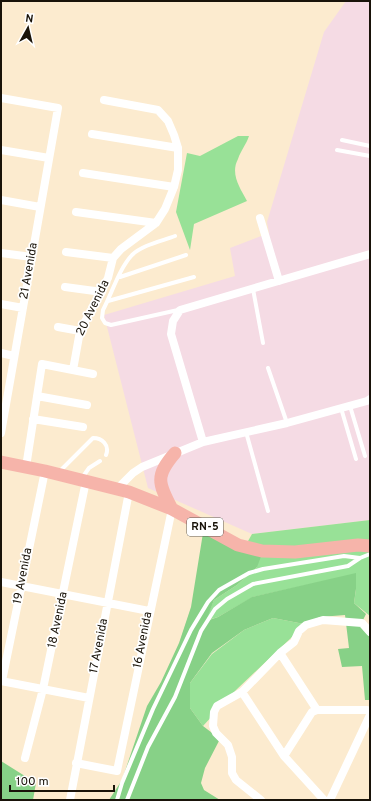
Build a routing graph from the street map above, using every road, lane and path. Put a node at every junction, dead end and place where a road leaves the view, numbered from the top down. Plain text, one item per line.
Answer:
1 (1, 98) edge
2 (104, 100) dead end
3 (92, 134) dead end
4 (342, 140) dead end
5 (370, 146) edge
6 (178, 148) junction
7 (1, 150) edge
8 (337, 150) dead end
9 (370, 156) edge
10 (49, 158) junction
11 (83, 173) dead end
12 (174, 187) junction
13 (1, 200) edge
14 (40, 207) junction
15 (76, 212) dead end
16 (260, 218) dead end
17 (156, 223) junction
18 (175, 236) dead end
19 (66, 252) dead end
20 (1, 253) edge
21 (370, 254) edge
22 (186, 255) dead end
23 (32, 257) junction
24 (112, 258) junction
25 (120, 277) junction
26 (194, 277) dead end
27 (279, 281) junction
28 (65, 286) dead end
29 (252, 288) junction
30 (102, 292) junction
31 (108, 301) junction
32 (1, 304) edge
33 (23, 308) junction
34 (180, 310) junction
35 (58, 327) dead end
36 (80, 331) junction
37 (263, 343) dead end
38 (1, 354) edge
39 (14, 356) junction
40 (268, 368) dead end
41 (73, 370) junction
42 (93, 374) dead end
43 (38, 396) junction
44 (4, 397) edge
45 (370, 399) edge
46 (87, 405) dead end
47 (350, 406) junction
48 (342, 408) junction
49 (3, 418) edge
50 (33, 419) junction
51 (287, 423) junction
52 (83, 427) dead end
53 (246, 432) junction
54 (1, 433) edge
55 (203, 442) junction
56 (175, 453) junction
57 (106, 455) dead end
58 (365, 456) dead end
59 (356, 459) dead end
60 (100, 461) dead end
61 (1, 462) edge
62 (26, 467) junction
63 (45, 471) junction
64 (58, 474) junction
65 (84, 480) junction
66 (124, 490) junction
67 (172, 509) junction
68 (268, 511) dead end
69 (370, 546) edge
70 (370, 554) edge
71 (360, 558) junction
72 (1, 582) edge
73 (21, 586) junction
74 (63, 594) junction
75 (107, 603) junction
76 (149, 611) junction
77 (370, 632) edge
78 (280, 653) junction
79 (2, 681) edge
80 (43, 689) junction
81 (242, 692) junction
82 (89, 698) junction
83 (317, 710) junction
84 (370, 711) edge
85 (284, 756) junction
86 (24, 758) dead end
87 (76, 763) junction
88 (70, 800) edge
89 (117, 800) edge
90 (127, 800) edge
91 (261, 800) edge
92 (324, 800) edge
93 (330, 800) edge

1 - 10 street, 21 Avenida
2 - 6 street
3 - 6 street
4 - 5 lane
6 - 12 street
7 - 10 street
8 - 9 lane
10 - 14 street, 21 Avenida
11 - 12 street
12 - 17 street
13 - 14 street
14 - 23 street, 21 Avenida
15 - 17 street
16 - 27 street
17 - 24 street
18 - 25 lane
19 - 24 street
20 - 23 street
21 - 27 street
22 - 25 lane
23 - 33 street, 21 Avenida
24 - 30 street, 20 Avenida
25 - 31 lane
26 - 31 lane
27 - 29 street
28 - 30 street
29 - 34 street
29 - 37 lane
30 - 36 street, 20 Avenida
31 - 34 lane
32 - 33 street
33 - 39 street, 21 Avenida
34 - 55 street
35 - 36 street
36 - 41 street, 20 Avenida
38 - 39 street
39 - 44 street, 21 Avenida
40 - 51 lane
41 - 42 street
41 - 43 street
43 - 46 street
43 - 50 street
44 - 49 street, 21 Avenida
45 - 47 street
47 - 48 street
47 - 58 lane
48 - 51 street
48 - 59 lane
49 - 54 street, 21 Avenida
50 - 52 street
50 - 62 street
51 - 53 street
53 - 55 street
53 - 68 lane
55 - 56 street
56 - 66 street
56 - 67 main road
57 - 64 lane
60 - 65 lane
61 - 62 main road, RN-5
62 - 63 main road, RN-5
63 - 64 main road, RN-5
63 - 73 street, 19 Avenida
64 - 65 main road, RN-5
65 - 66 main road, RN-5
65 - 74 street, 18 Avenida
66 - 67 main road, RN-5
66 - 75 street, 17 Avenida
67 - 69 main road, RN-5
67 - 76 street, 16 Avenida
70 - 71 lane
71 - 89 lane
71 - 90 lane
72 - 73 street
73 - 74 street
73 - 79 street, 19 Avenida
74 - 75 street
74 - 80 street, 18 Avenida
75 - 76 street
75 - 82 street, 17 Avenida
76 - 87 street, 16 Avenida
77 - 78 street
78 - 81 street
78 - 83 street
79 - 80 street
80 - 82 street
80 - 86 street, 18 Avenida
81 - 85 street
81 - 91 street
82 - 87 street, 17 Avenida
83 - 84 street
83 - 85 street
84 - 93 street
85 - 92 street
87 - 88 street, 17 Avenida

